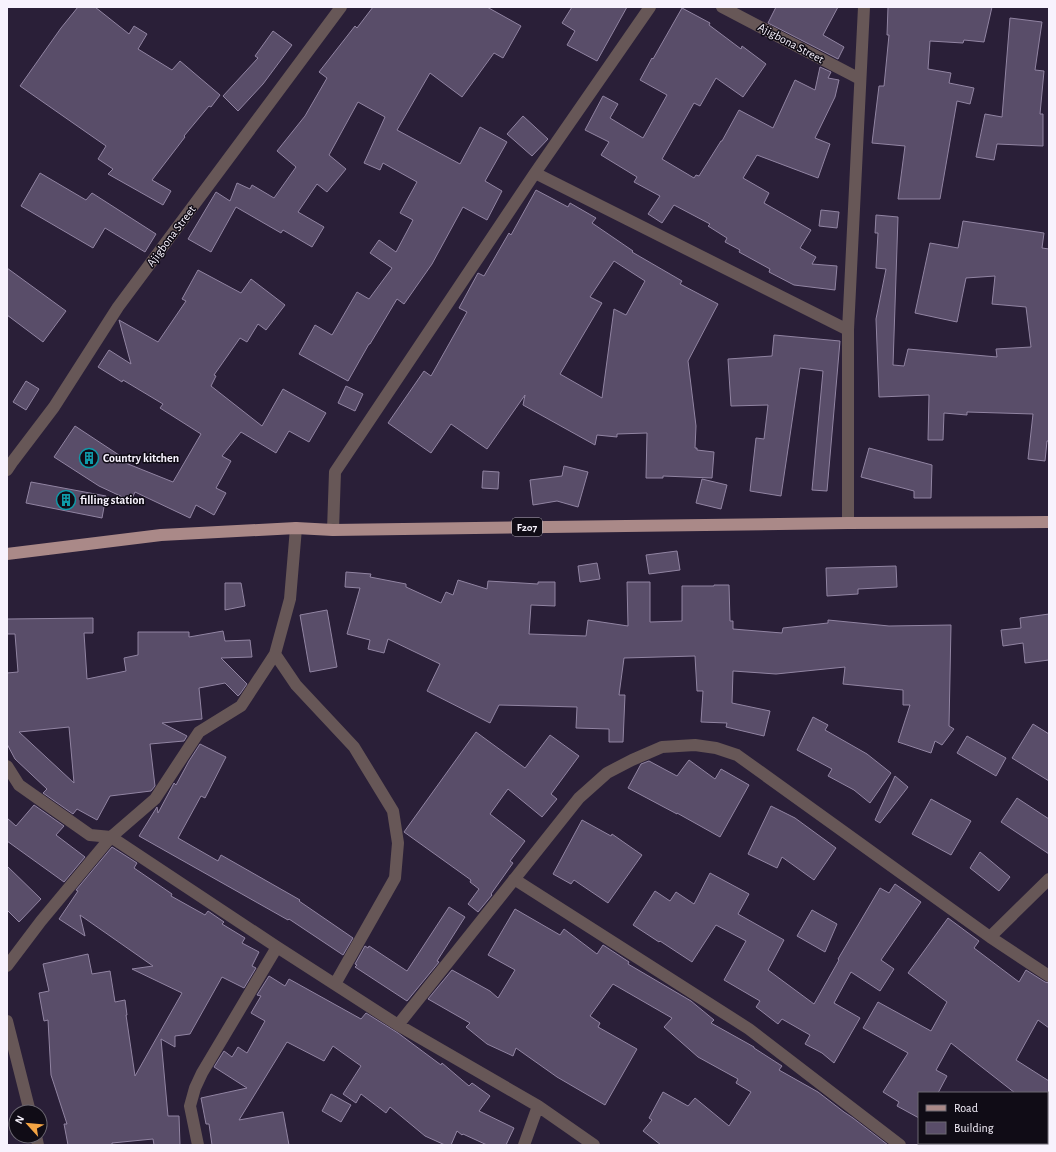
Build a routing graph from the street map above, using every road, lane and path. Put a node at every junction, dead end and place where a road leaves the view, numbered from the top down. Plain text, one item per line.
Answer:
1 (342, 7) edge
2 (650, 7) edge
3 (722, 7) edge
4 (864, 7) edge
5 (860, 79) junction
6 (535, 173) junction
7 (848, 330) junction
8 (7, 470) edge
9 (1049, 522) edge
10 (848, 523) junction
11 (296, 528) junction
12 (333, 530) junction
13 (7, 554) edge
14 (275, 654) junction
15 (7, 766) edge
16 (111, 837) junction
17 (514, 879) junction
18 (1049, 879) edge
19 (990, 937) junction
20 (277, 947) junction
21 (7, 966) edge
22 (1049, 976) edge
23 (335, 984) junction
24 (7, 1021) edge
25 (398, 1025) junction
26 (28, 1104) edge
27 (538, 1106) junction
28 (198, 1145) edge
29 (524, 1145) edge
30 (594, 1145) edge
31 (900, 1145) edge

1 - 8 street, Ajigbona Street
2 - 6 street
3 - 5 street, Ajigbona Street
4 - 5 street
5 - 7 street
6 - 7 street
6 - 12 street
7 - 10 street
9 - 10 main road, F207
10 - 12 main road, F207
11 - 12 main road, F207
11 - 13 main road, F207
11 - 14 street
14 - 16 street
14 - 23 street
15 - 16 street
16 - 20 street
16 - 21 street
17 - 19 street
17 - 25 street
17 - 31 street
18 - 19 street
19 - 22 street
20 - 23 street
20 - 28 street
23 - 25 street
24 - 26 street
25 - 27 street
27 - 29 street
27 - 30 street

